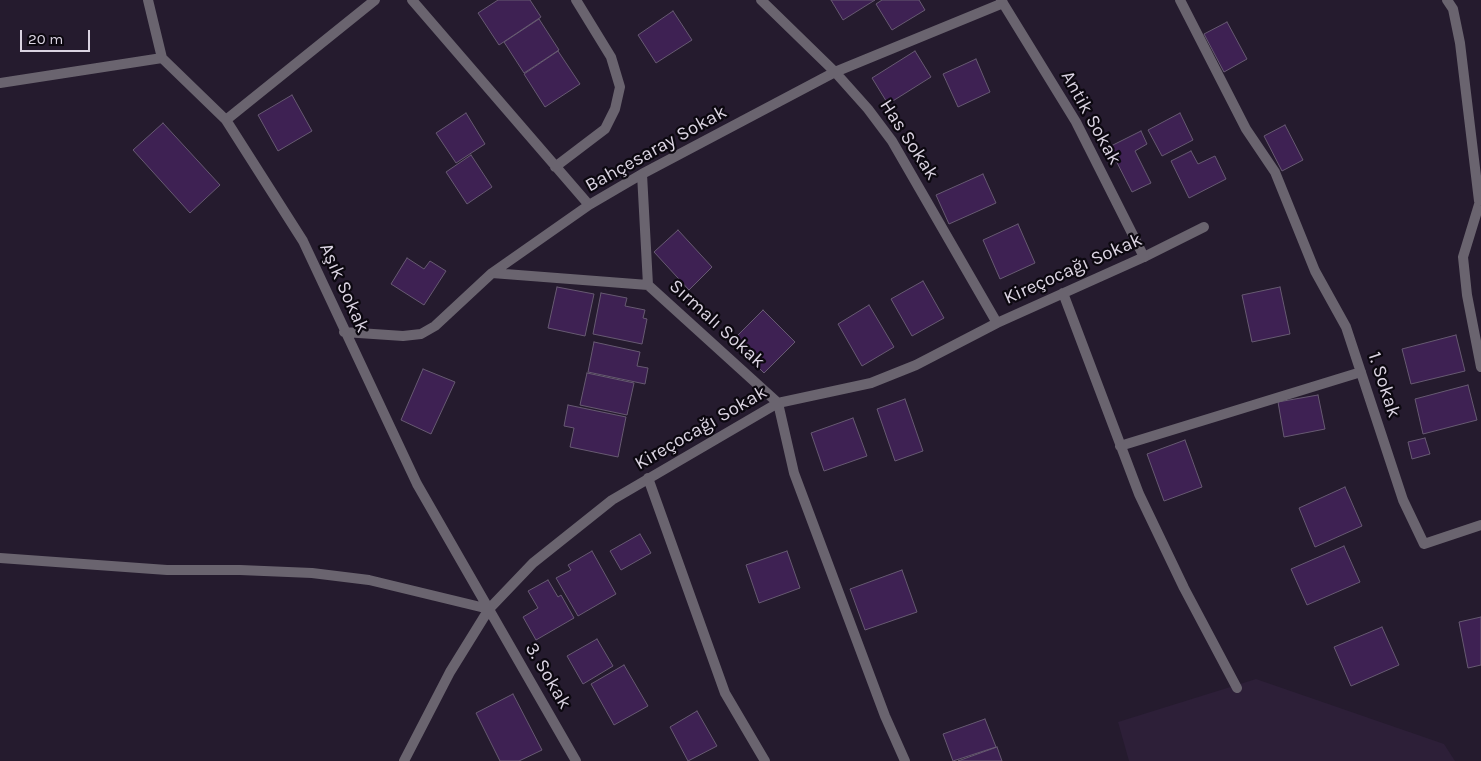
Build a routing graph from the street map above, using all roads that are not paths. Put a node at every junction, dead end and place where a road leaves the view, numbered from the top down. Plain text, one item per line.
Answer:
1 (148, 0) edge
2 (375, 0) edge
3 (412, 0) edge
4 (576, 0) edge
5 (760, 0) edge
6 (1180, 0) edge
7 (1447, 0) edge
8 (1002, 2) edge
9 (162, 58) junction
10 (835, 72) junction
11 (0, 84) edge
12 (226, 120) junction
13 (555, 167) junction
14 (642, 174) junction
15 (1480, 200) edge
16 (589, 205) junction
17 (1204, 227) dead end
18 (1144, 257) junction
19 (492, 273) junction
20 (648, 284) junction
21 (1062, 293) junction
22 (997, 323) junction
23 (344, 332) junction
24 (1481, 367) edge
25 (1361, 372) junction
26 (778, 403) junction
27 (1120, 446) junction
28 (648, 478) junction
29 (1481, 525) edge
30 (0, 558) edge
31 (488, 609) junction
32 (1237, 688) dead end
33 (404, 761) edge
34 (576, 761) edge
35 (765, 761) edge
36 (905, 761) edge

1 - 9 street
2 - 12 street
3 - 13 street
4 - 13 street
5 - 10 street, Has Sokak
6 - 25 street, 1. Sokak
7 - 15 street
8 - 10 street, Bahçesaray Sokak
8 - 18 street, Antik Sokak
9 - 11 street
9 - 12 street, Aşık Sokak
10 - 14 street, Bahçesaray Sokak
10 - 22 street, Has Sokak
12 - 23 street, Aşık Sokak
13 - 16 street
14 - 16 street, Bahçesaray Sokak
14 - 20 street, Sırmalı Sokak
15 - 24 street
16 - 19 street, Bahçesaray Sokak
17 - 18 street, Kireçocağı Sokak
18 - 21 street, Kireçocağı Sokak
19 - 20 street
19 - 23 street, Bahçesaray Sokak
20 - 26 street, Sırmalı Sokak
21 - 22 street, Kireçocağı Sokak
21 - 27 street
22 - 26 street, Kireçocağı Sokak
23 - 31 street, Aşık Sokak
25 - 27 street
25 - 29 street, 1. Sokak
26 - 28 street, Kireçocağı Sokak
26 - 36 street
27 - 32 street
28 - 31 street, Kireçocağı Sokak
28 - 35 street
30 - 31 street
31 - 33 street, Kireçocağı Sokak
31 - 34 street, 3. Sokak

